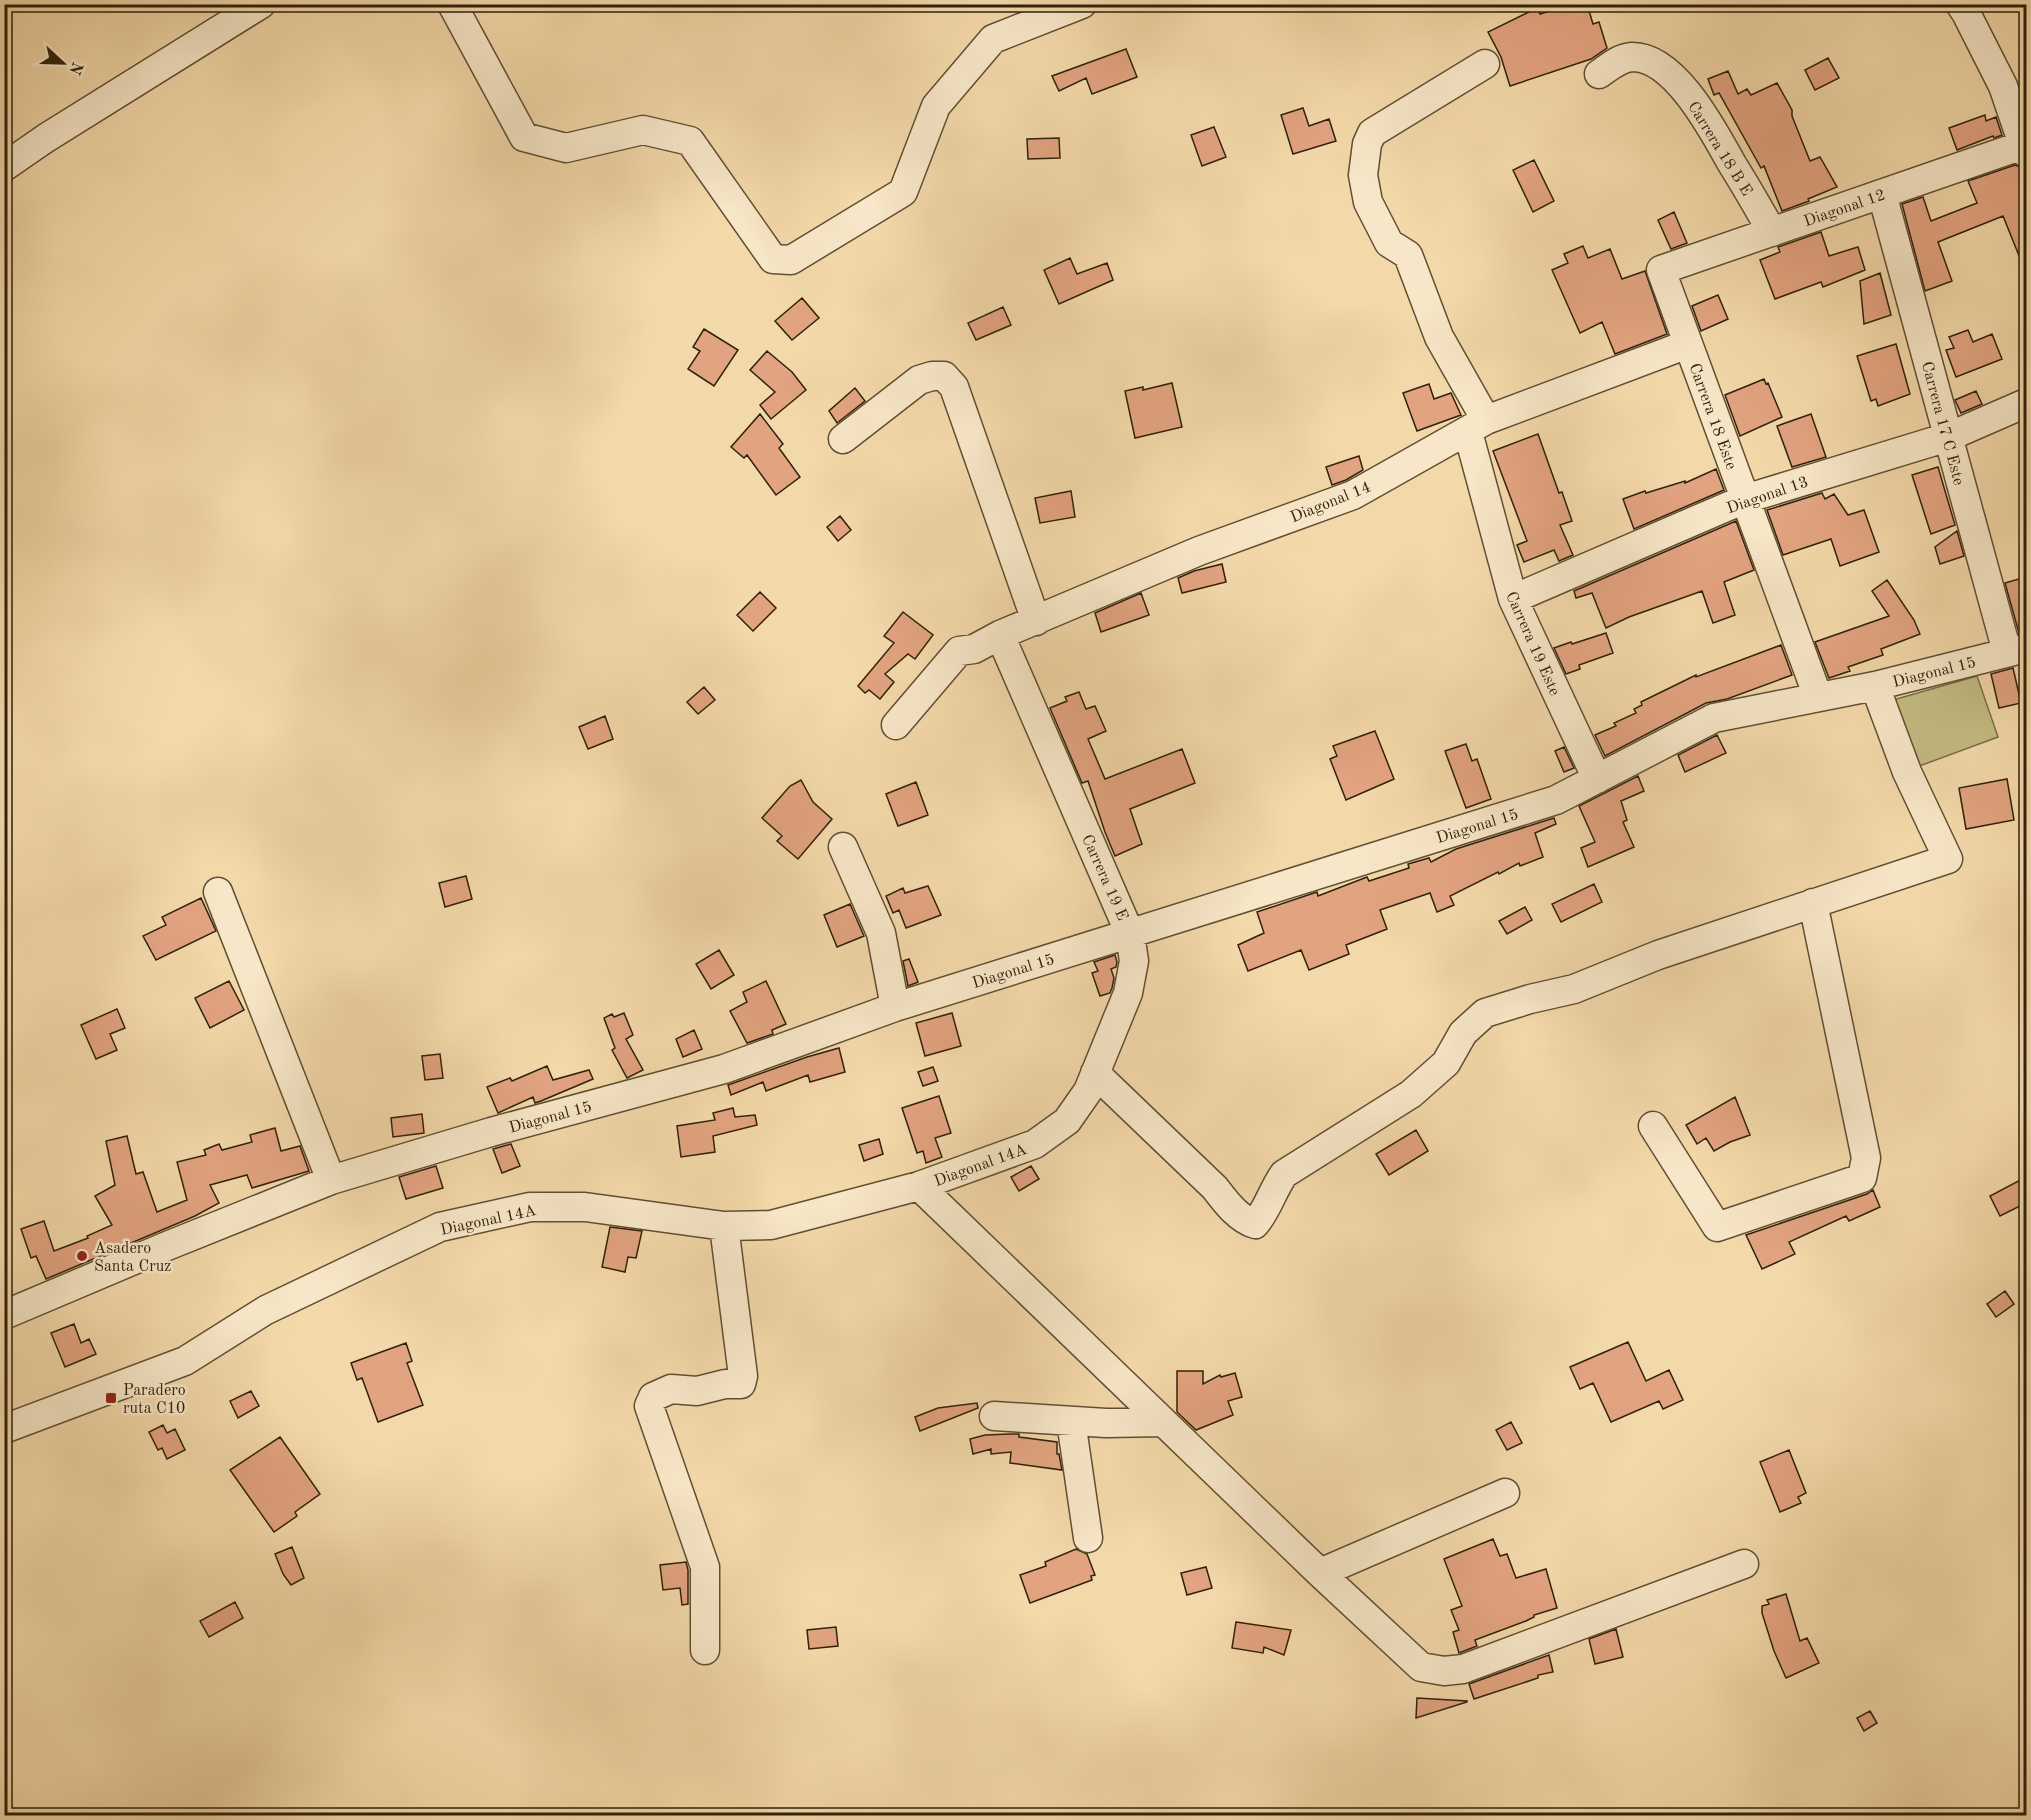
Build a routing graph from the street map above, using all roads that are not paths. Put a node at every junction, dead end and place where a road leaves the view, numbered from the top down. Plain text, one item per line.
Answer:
1 (261, 4) edge
2 (452, 4) edge
3 (1082, 4) edge
4 (1960, 4) edge
5 (1485, 64) dead end
6 (1599, 74) dead end
7 (2026, 147) edge
8 (4, 167) edge
9 (1882, 194) junction
10 (1772, 231) junction
11 (1660, 270) joint
12 (1688, 344) junction
13 (2026, 403) edge
14 (1477, 426) junction
15 (1948, 437) junction
16 (843, 439) dead end
17 (1745, 500) junction
18 (1513, 599) junction
19 (1036, 621) junction
20 (1000, 635) junction
21 (2017, 650) edge
22 (1875, 686) junction
23 (1818, 696) junction
24 (896, 725) dead end
25 (1597, 779) junction
26 (843, 847) dead end
27 (218, 892) dead end
28 (1813, 903) junction
29 (1130, 934) junction
30 (896, 1008) junction
31 (1095, 1073) junction
32 (1067, 1121) joint
33 (1653, 1126) dead end
34 (331, 1180) junction
35 (919, 1186) junction
36 (724, 1226) junction
37 (4, 1316) edge
38 (994, 1416) dead end
39 (1071, 1420) junction
40 (1163, 1422) junction
41 (4, 1429) edge
42 (1505, 1493) dead end
43 (1088, 1538) dead end
44 (1744, 1564) dead end
45 (1320, 1573) junction
46 (705, 1650) dead end

1 - 8 street
2 - 3 street
4 - 7 street
5 - 14 street, Carrera 19 Este
6 - 10 street, Carrera 18 B E
7 - 9 street, Diagonal 12
9 - 10 street, Diagonal 12
9 - 15 street, Carrera 17 C Este
10 - 11 street, Diagonal 12
11 - 12 street, Carrera 18 Este
12 - 14 street, Diagonal 14
12 - 17 street, Carrera 18 Este
13 - 15 street, Diagonal 13
14 - 18 street, Carrera 19 Este
14 - 19 street, Diagonal 14
15 - 17 street, Diagonal 13
15 - 21 street, Carrera 17 C Este
16 - 19 street
17 - 18 street, Diagonal 13
17 - 23 street, Carrera 18 Este
18 - 25 street, Carrera 19 Este
19 - 20 street, Diagonal 14
20 - 24 street, Diagonal 14
20 - 29 street, Carrera 19 E
21 - 22 street, Diagonal 15
22 - 23 street, Diagonal 15
22 - 28 street
23 - 25 street, Diagonal 15
25 - 29 street, Diagonal 15
26 - 30 street
27 - 34 street
28 - 31 street
28 - 33 street
29 - 30 street, Diagonal 15
29 - 31 street, Carrera 19 E
30 - 34 street, Diagonal 15
31 - 32 street, Carrera 19 E
32 - 35 street, Diagonal 14A
34 - 37 street, Diagonal 15
35 - 36 street, Diagonal 14A
35 - 40 street
36 - 41 street, Diagonal 14A
36 - 46 street
38 - 39 street
39 - 40 street
39 - 43 street
40 - 45 street
42 - 45 street
44 - 45 street

